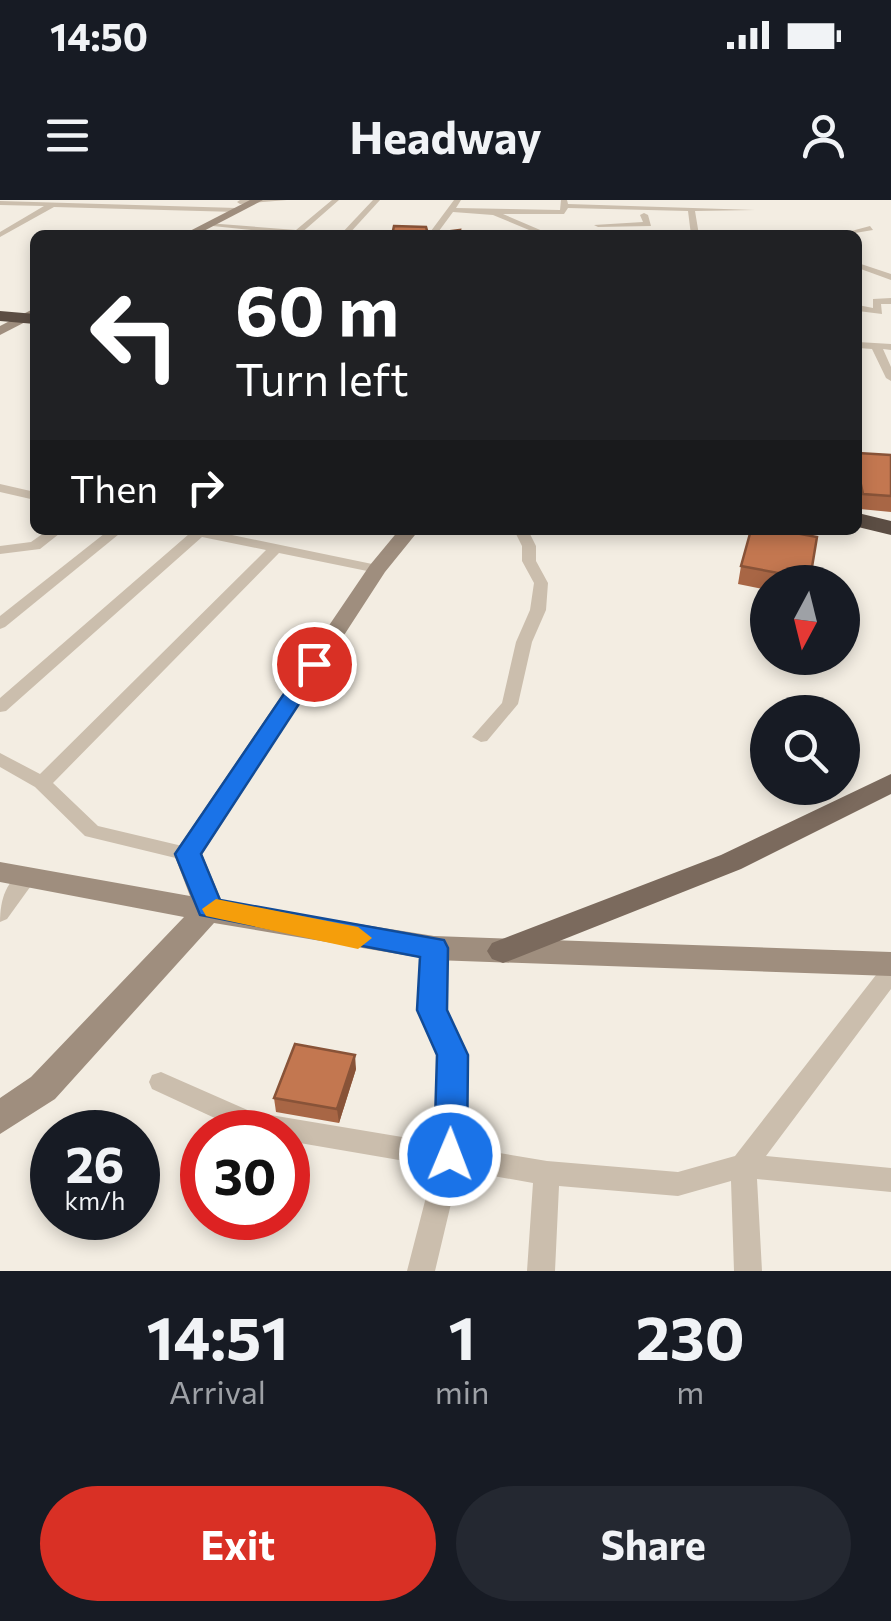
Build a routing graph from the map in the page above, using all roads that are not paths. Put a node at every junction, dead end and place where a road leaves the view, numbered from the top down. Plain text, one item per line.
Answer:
1 (94, 200) edge
2 (144, 200) edge
3 (284, 200) edge
4 (336, 200) edge
5 (377, 200) edge
6 (458, 200) edge
7 (527, 200) edge
8 (255, 201) edge
9 (57, 202) edge
10 (0, 203) edge
11 (564, 203) edge
12 (85, 206) junction
13 (691, 208) junction
14 (238, 210) junction
15 (452, 210) junction
16 (528, 210) junction
17 (751, 210) dead end
18 (494, 214) junction
19 (594, 214) dead end
20 (644, 215) dead end
21 (598, 224) junction
22 (206, 225) junction
23 (870, 228) dead end
24 (196, 230) edge
25 (262, 230) edge
26 (300, 230) edge
27 (349, 230) edge
28 (436, 230) edge
29 (535, 230) edge
30 (600, 230) edge
31 (694, 230) edge
32 (862, 230) edge
33 (0, 234) edge
34 (862, 266) edge
35 (891, 277) edge
36 (891, 302) edge
37 (862, 309) edge
38 (0, 316) edge
39 (30, 316) edge
40 (30, 317) edge
41 (0, 330) edge
42 (862, 345) edge
43 (876, 346) junction
44 (891, 347) edge
45 (891, 378) edge
46 (0, 488) edge
47 (30, 495) edge
48 (862, 521) edge
49 (891, 528) edge
50 (50, 535) edge
51 (112, 535) edge
52 (189, 535) edge
53 (213, 535) edge
54 (405, 535) edge
55 (524, 535) edge
56 (276, 548) junction
57 (0, 550) edge
58 (378, 569) junction
59 (0, 624) edge
60 (0, 707) edge
61 (481, 737) dead end
62 (0, 760) edge
63 (42, 783) junction
64 (891, 784) edge
65 (188, 854) junction
66 (14, 874) edge
67 (210, 908) junction
68 (0, 914) edge
69 (434, 948) junction
70 (503, 951) junction
71 (891, 968) edge
72 (161, 1082) dead end
73 (0, 1118) edge
74 (450, 1155) junction
75 (742, 1166) junction
76 (546, 1174) junction
77 (891, 1180) edge
78 (421, 1271) edge
79 (541, 1271) edge
80 (748, 1271) edge

1 - 12 street
2 - 8 street
3 - 8 street
4 - 26 street
5 - 27 street
6 - 15 street
7 - 16 street
8 - 14 main road
9 - 10 street
9 - 12 street
9 - 33 street
11 - 13 street
11 - 16 street
12 - 14 street
13 - 17 street
13 - 31 street
14 - 22 main road
15 - 18 street
15 - 28 street
16 - 18 street
18 - 29 street
19 - 21 street
20 - 21 street
21 - 30 street
22 - 24 main road
22 - 25 street
23 - 32 street
34 - 35 street
36 - 37 street
38 - 39 highway
40 - 41 main road
42 - 43 street
43 - 44 street
43 - 45 street
46 - 47 street
48 - 49 highway
50 - 57 street
51 - 59 street
52 - 60 street
53 - 56 street
54 - 58 main road
55 - 61 street
56 - 58 street
56 - 63 street
58 - 65 main road
62 - 63 street
63 - 65 street
64 - 70 main road
65 - 67 main road
66 - 67 main road
66 - 68 street
67 - 69 main road
67 - 73 main road
69 - 70 main road
69 - 74 street
70 - 71 main road
71 - 75 street
72 - 74 street
74 - 76 street
74 - 78 street
75 - 76 street
75 - 77 street
75 - 80 street
76 - 79 street

